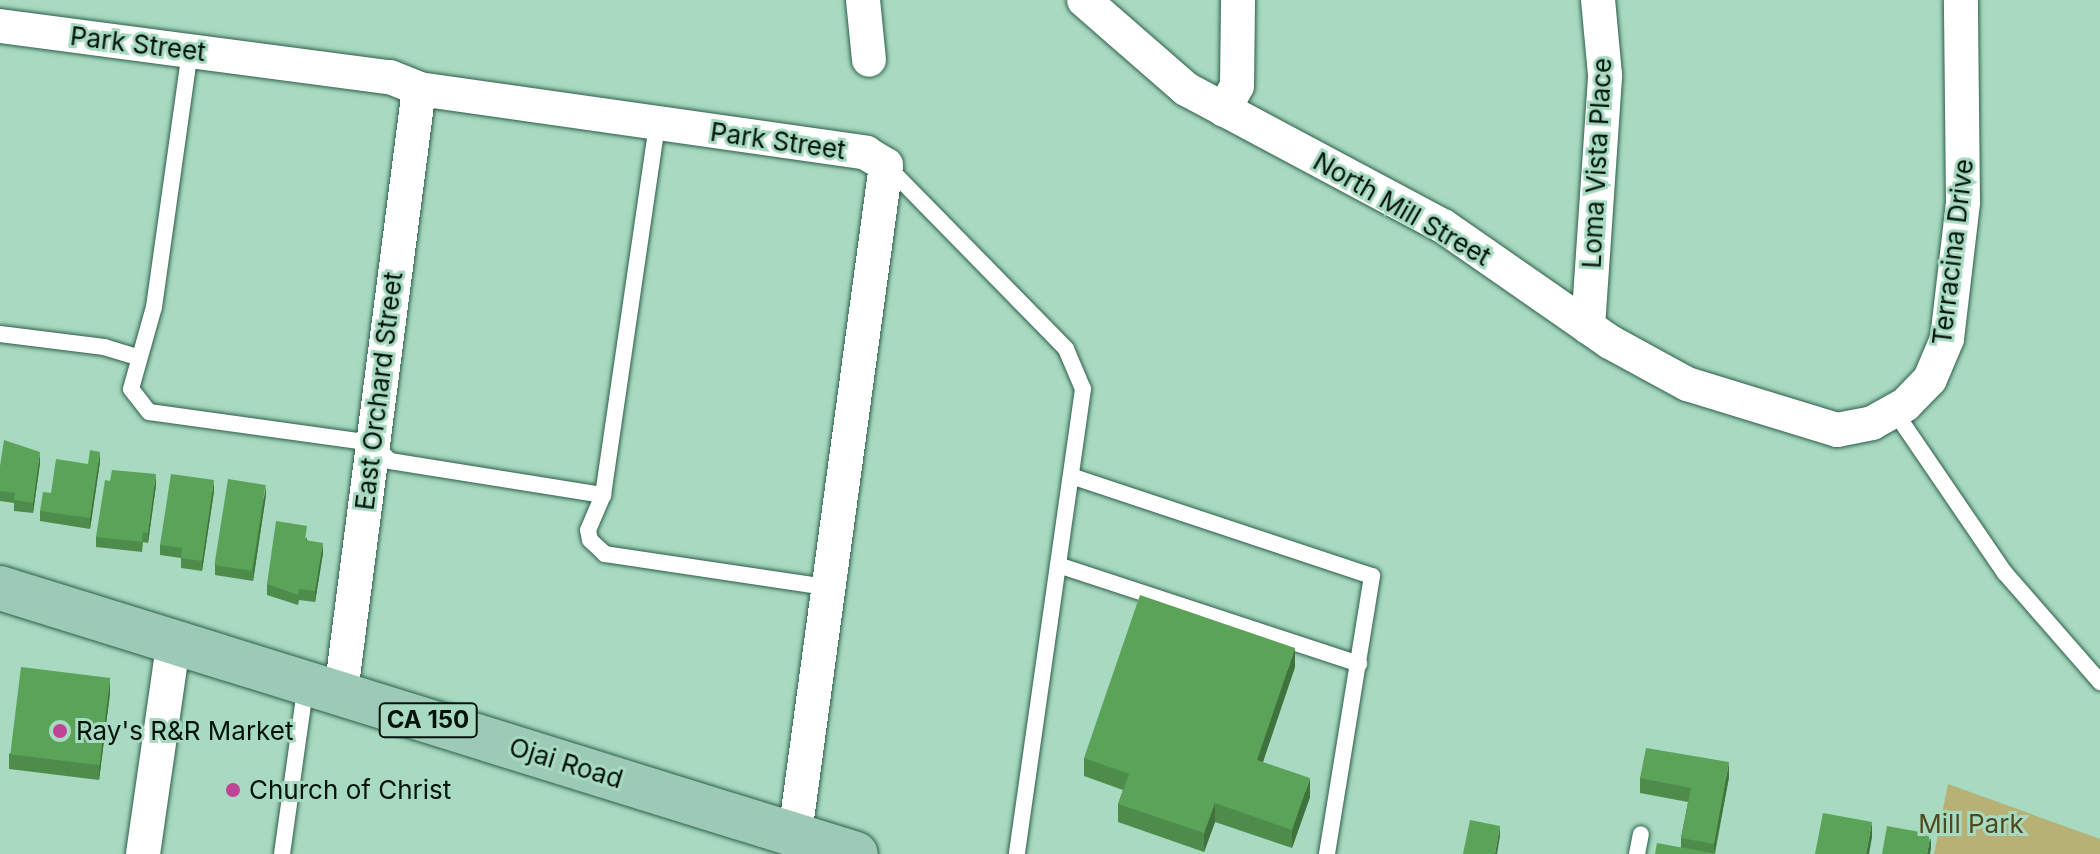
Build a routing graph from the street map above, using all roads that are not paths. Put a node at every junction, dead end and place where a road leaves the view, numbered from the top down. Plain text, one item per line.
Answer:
1 (863, 0) edge
2 (1084, 0) edge
3 (1238, 0) edge
4 (1598, 0) edge
5 (1961, 0) edge
6 (0, 26) edge
7 (190, 51) junction
8 (869, 60) dead end
9 (419, 89) junction
10 (1224, 110) junction
11 (657, 125) junction
12 (886, 165) junction
13 (1588, 327) junction
14 (0, 334) edge
15 (136, 357) junction
16 (1687, 384) joint
17 (1895, 412) junction
18 (372, 443) junction
19 (1071, 476) junction
20 (603, 495) junction
21 (1058, 565) junction
22 (825, 587) junction
23 (0, 588) edge
24 (174, 639) junction
25 (1359, 664) junction
26 (2100, 682) edge
27 (324, 687) junction
28 (795, 834) junction
29 (1641, 834) dead end
30 (143, 854) edge
31 (282, 854) edge
32 (856, 854) edge
33 (1017, 854) edge
34 (1327, 854) edge
35 (1637, 854) edge

1 - 8 street
2 - 10 street, North Mill Street
3 - 10 street
4 - 13 street, Loma Vista Place
5 - 17 street, Terracina Drive
6 - 7 street, Park Street
7 - 9 street, Park Street
7 - 15 lane
9 - 11 street, Park Street
9 - 18 street, East Orchard Street
10 - 13 street, North Mill Street
11 - 12 street, Park Street
11 - 20 lane
12 - 19 lane
12 - 22 street
13 - 16 street, North Mill Street
14 - 15 lane
15 - 18 lane
16 - 17 street, Terracina Drive
17 - 26 lane
18 - 20 lane
18 - 27 street, East Orchard Street
19 - 21 lane
19 - 25 lane
20 - 22 lane
21 - 25 lane
21 - 33 lane
22 - 28 street
23 - 24 main road, Ojai Road / CA 150
24 - 27 main road, Ojai Road / CA 150
24 - 30 street
25 - 34 lane
27 - 28 main road, Ojai Road / CA 150
27 - 31 lane
28 - 32 main road, Ojai Road / CA 150
29 - 35 lane

